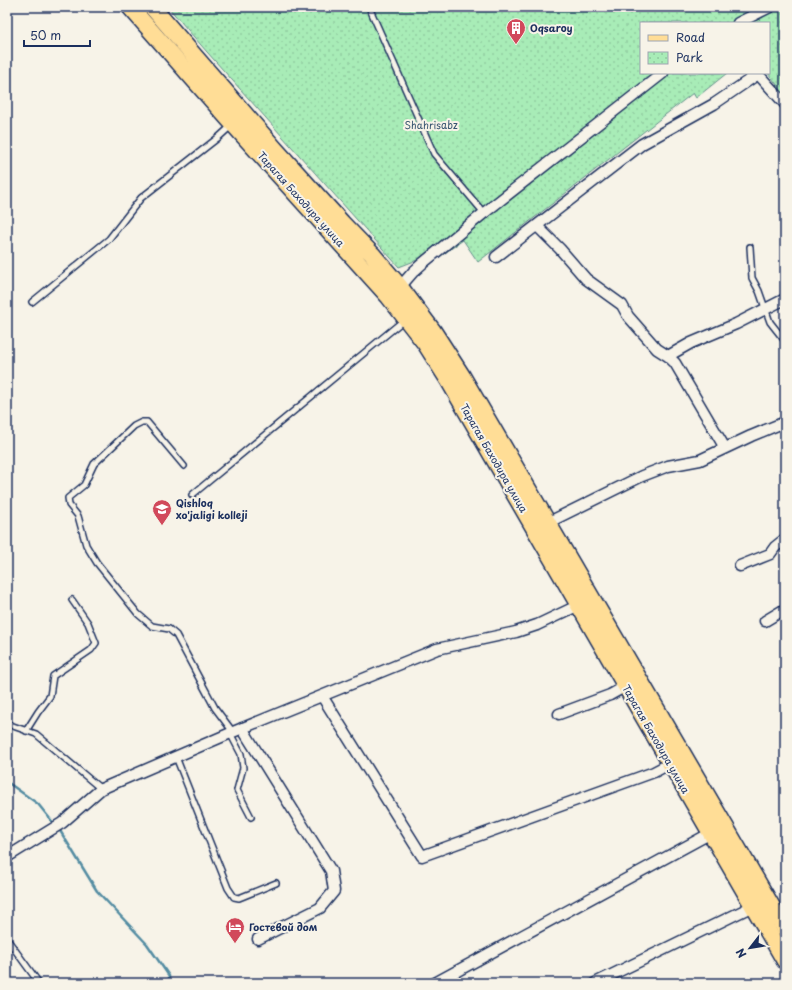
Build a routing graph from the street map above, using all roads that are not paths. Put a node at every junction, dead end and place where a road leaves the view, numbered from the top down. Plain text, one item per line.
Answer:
1 (130, 7) edge
2 (152, 7) edge
3 (369, 7) edge
4 (770, 7) edge
5 (740, 22) edge
6 (662, 74) edge
7 (757, 74) edge
8 (759, 74) edge
9 (785, 104) edge
10 (233, 124) junction
11 (484, 213) junction
12 (536, 226) junction
13 (750, 247) dead end
14 (496, 257) dead end
15 (395, 292) junction
16 (785, 298) edge
17 (32, 302) dead end
18 (766, 309) junction
19 (406, 318) junction
20 (785, 341) edge
21 (668, 356) junction
22 (785, 422) edge
23 (725, 448) junction
24 (184, 466) dead end
25 (192, 495) dead end
26 (548, 523) junction
27 (785, 539) edge
28 (740, 566) dead end
29 (72, 600) dead end
30 (579, 605) junction
31 (785, 609) edge
32 (765, 621) dead end
33 (626, 686) junction
34 (322, 696) junction
35 (559, 714) dead end
36 (7, 722) edge
37 (26, 731) junction
38 (235, 731) junction
39 (176, 757) junction
40 (671, 764) junction
41 (101, 789) junction
42 (251, 817) dead end
43 (711, 833) junction
44 (7, 857) edge
45 (276, 883) dead end
46 (753, 906) junction
47 (785, 929) edge
48 (7, 939) edge
49 (258, 939) dead end
50 (785, 961) edge
51 (39, 983) edge
52 (435, 983) edge
53 (595, 983) edge

1 - 10 main road, Тарагая Баходира улица
2 - 15 main road, Тарагая Баходира улица
3 - 11 lane
4 - 5 street
6 - 11 street
7 - 12 street
8 - 9 street
10 - 15 main road, Тарагая Баходира улица
10 - 17 lane
11 - 15 street
12 - 14 street
12 - 21 street
13 - 18 lane
15 - 19 main road, Тарагая Баходира улица
15 - 26 main road, Тарагая Баходира улица
16 - 18 street
18 - 20 lane
18 - 21 street
19 - 25 lane
19 - 30 main road, Тарагая Баходира улица
21 - 23 street
22 - 23 street
23 - 26 street
24 - 38 lane
26 - 47 main road, Тарагая Баходира улица
27 - 28 street
29 - 37 lane
30 - 33 main road, Тарагая Баходира улица
30 - 34 street
31 - 32 street
33 - 35 street
33 - 40 main road, Тарагая Баходира улица
34 - 38 street
34 - 40 street
36 - 37 lane
37 - 41 lane
38 - 39 street
38 - 42 lane
38 - 49 street
39 - 41 street
39 - 45 lane
40 - 43 main road, Тарагая Баходира улица
41 - 44 street
43 - 46 main road, Тарагая Баходира улица
43 - 52 street
46 - 50 main road, Тарагая Баходира улица
46 - 53 street
48 - 51 lane

